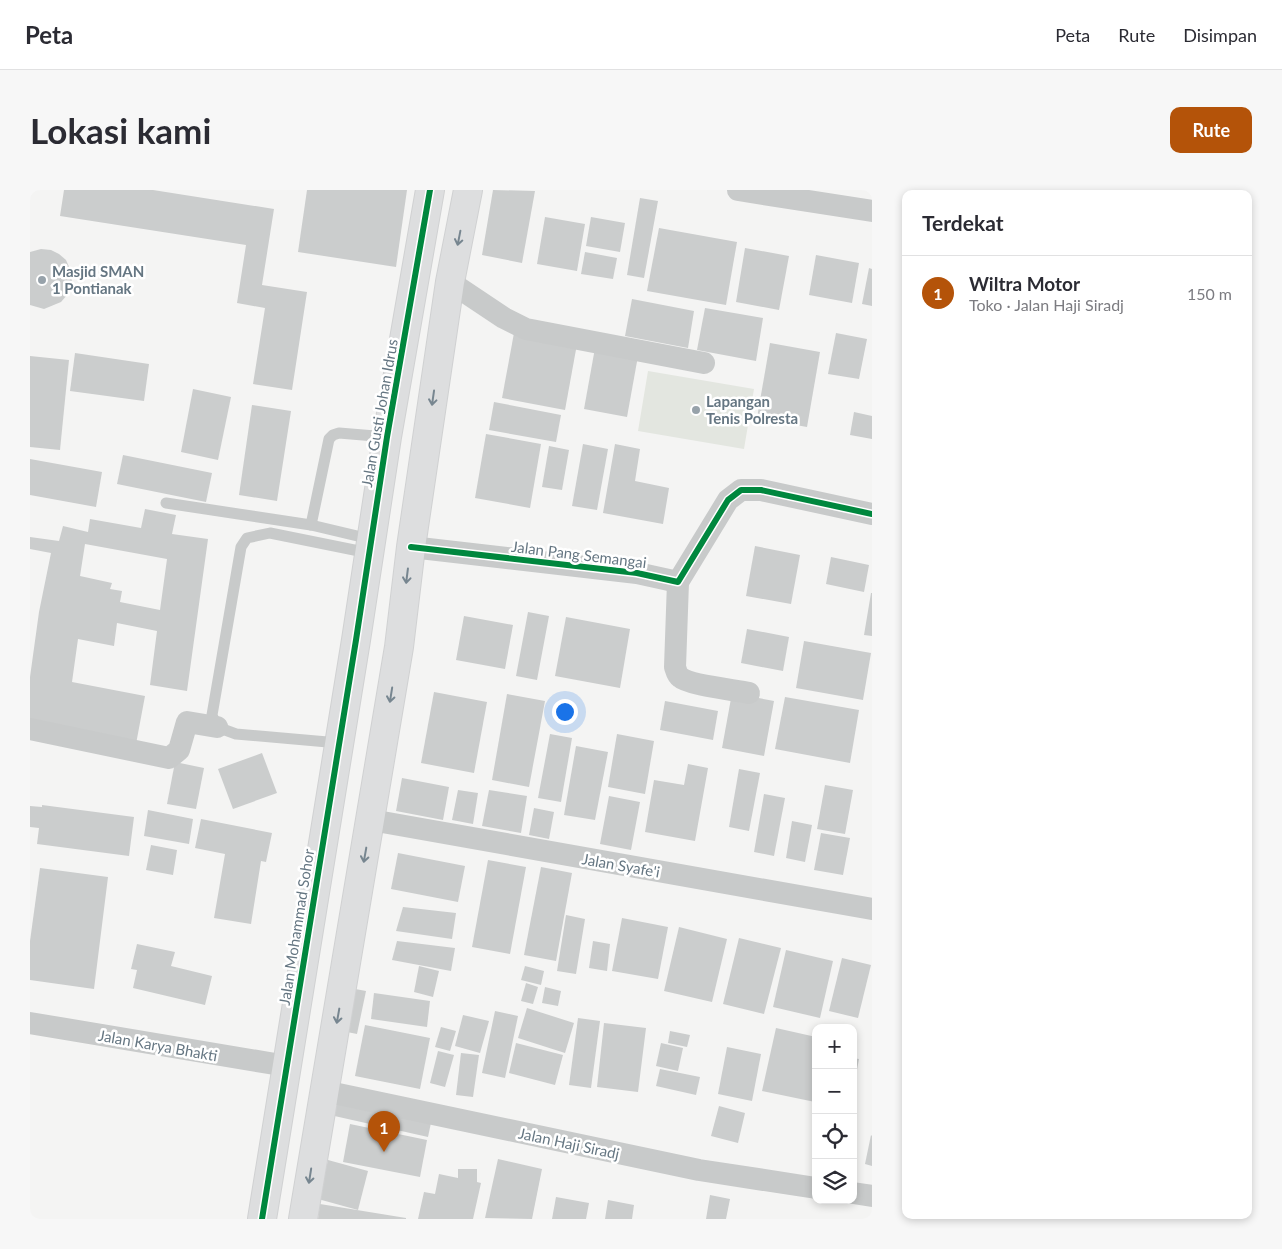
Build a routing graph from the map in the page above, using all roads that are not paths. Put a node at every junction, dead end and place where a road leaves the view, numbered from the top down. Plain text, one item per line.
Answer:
1 (430, 190) edge
2 (468, 190) edge
3 (738, 190) edge
4 (808, 195) edge
5 (872, 211) edge
6 (450, 282) junction
7 (704, 363) dead end
8 (387, 437) junction
9 (166, 503) dead end
10 (872, 514) edge
11 (311, 525) junction
12 (370, 546) junction
13 (411, 547) junction
14 (678, 582) junction
15 (356, 640) junction
16 (399, 647) junction
17 (749, 693) dead end
18 (217, 727) junction
19 (30, 729) edge
20 (339, 743) junction
21 (371, 820) junction
22 (872, 909) edge
23 (30, 1023) edge
24 (286, 1066) junction
25 (324, 1091) junction
26 (812, 1187) edge
27 (857, 1194) edge
28 (872, 1196) edge
29 (262, 1219) edge
30 (304, 1219) edge

1 - 8 street, Jalan Gusti Johan Idrus
2 -> 6 street
3 - 4 street
4 - 5 street
6 - 7 street
6 -> 13 street
8 - 11 lane
8 - 12 street, Jalan Gusti Johan Idrus
9 - 11 lane
10 - 14 street
11 - 12 lane
12 - 15 street, Jalan Gusti Johan Idrus
12 - 18 lane
13 - 14 street, Jalan Pang Semangai
13 -> 16 street
14 - 17 street
15 - 16 street
15 - 20 street, Jalan Mohammad Sohor
16 -> 21 street
18 - 19 street
18 - 20 lane
20 - 24 street, Jalan Mohammad Sohor
21 - 22 street, Jalan Syafe'i
21 -> 25 street
23 - 24 street, Jalan Karya Bhakti
24 - 29 street, Jalan Mohammad Sohor
25 - 26 street, Jalan Haji Siradj
25 -> 30 street
27 - 28 street

